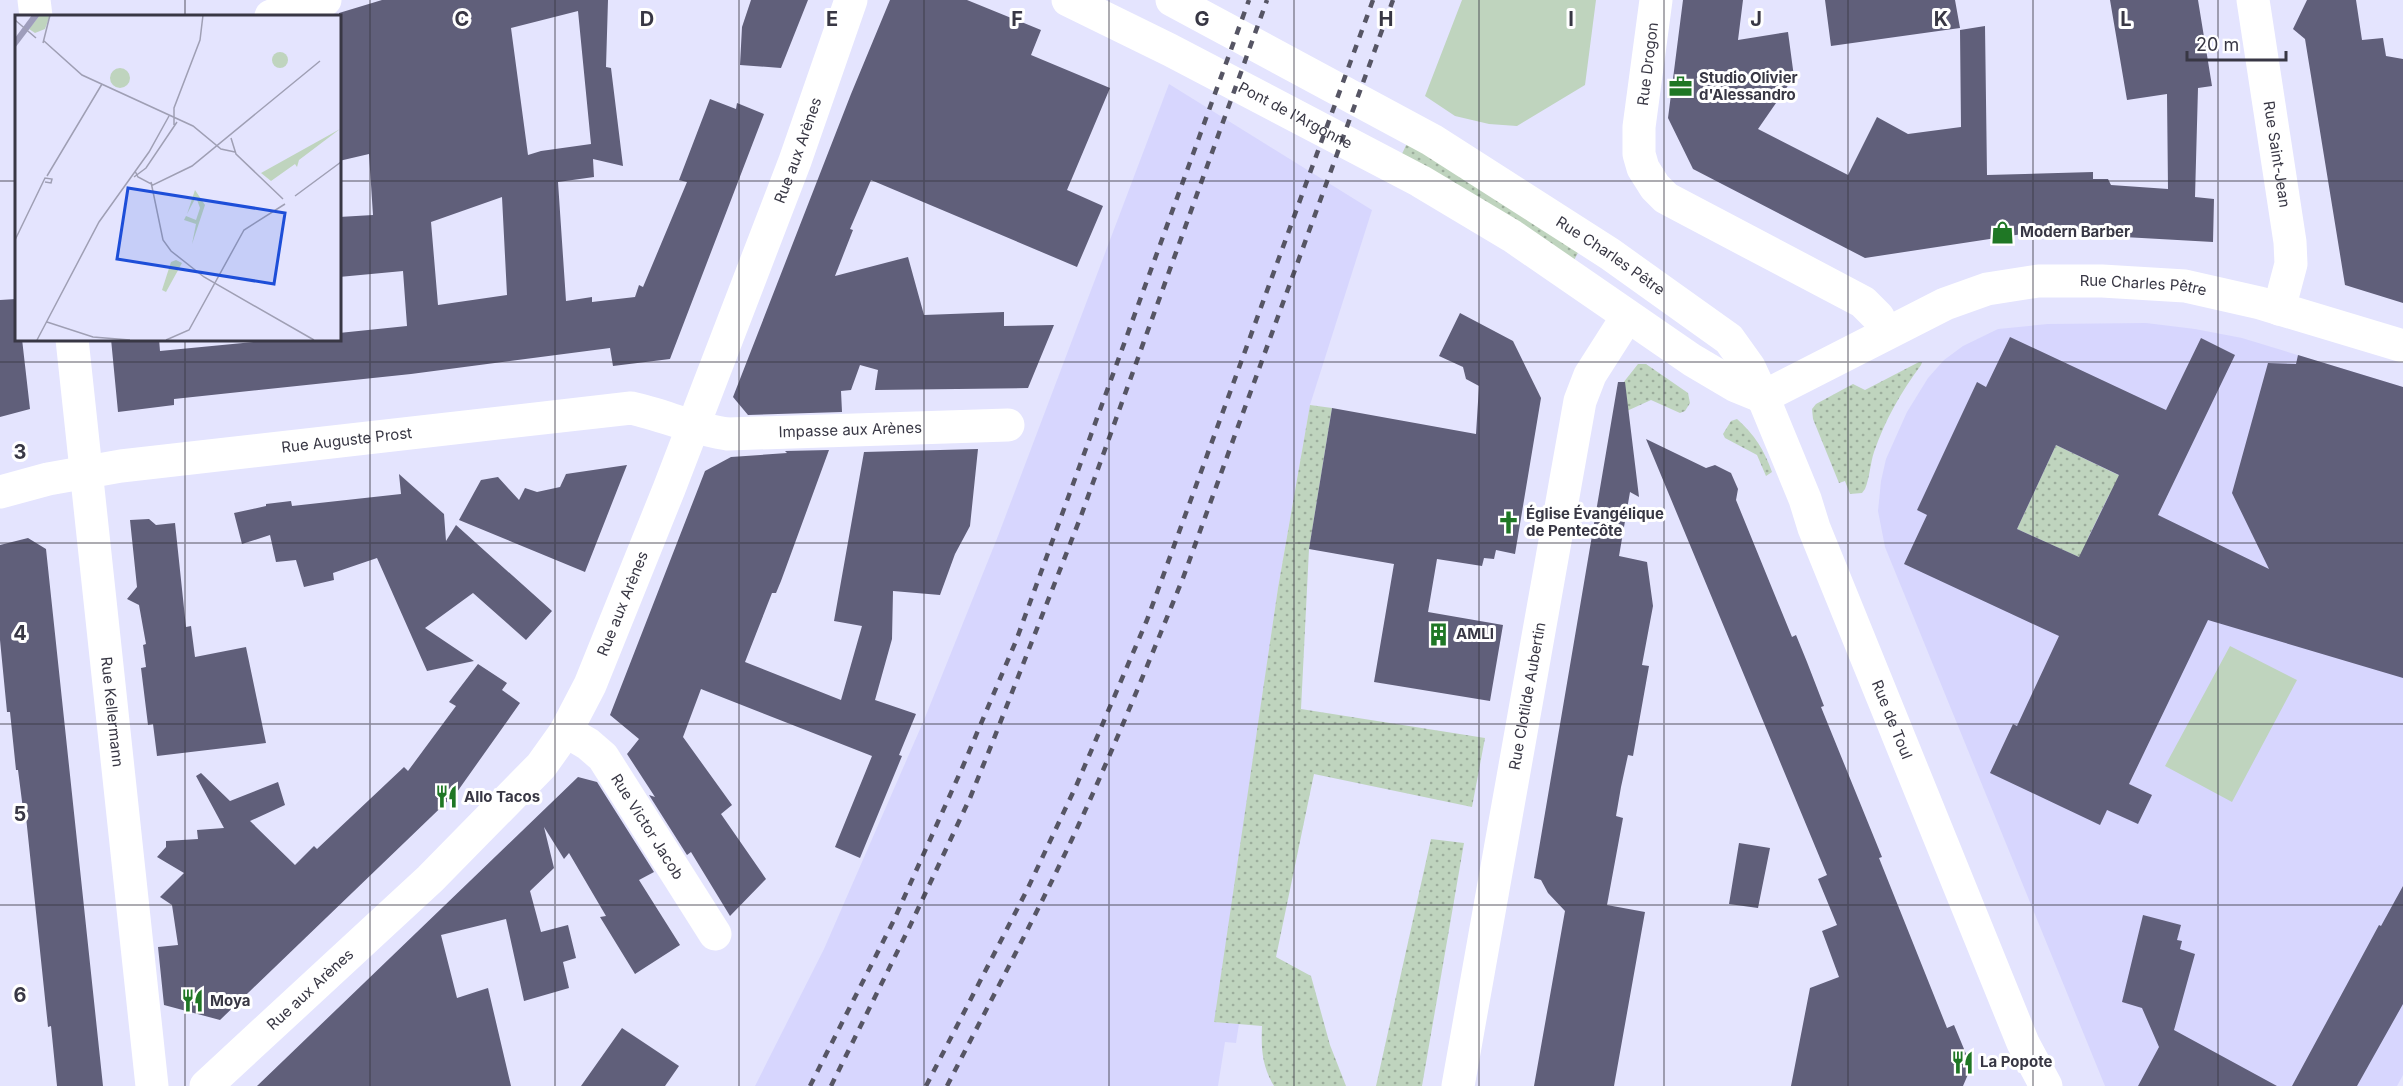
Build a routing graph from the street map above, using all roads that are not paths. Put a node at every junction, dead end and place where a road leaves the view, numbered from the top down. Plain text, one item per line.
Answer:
1 (34, 0) edge
2 (325, 0) edge
3 (851, 0) edge
4 (1068, 0) edge
5 (1656, 0) edge
6 (2253, 0) edge
7 (1181, 5) edge
8 (36, 15) edge
9 (274, 15) edge
10 (1649, 281) junction
11 (2279, 309) junction
12 (1627, 317) junction
13 (1886, 333) junction
14 (72, 340) edge
15 (2403, 346) edge
16 (1764, 397) junction
17 (1008, 425) dead end
18 (692, 426) junction
19 (86, 472) junction
20 (0, 492) edge
21 (566, 731) junction
22 (715, 934) dead end
23 (2023, 1043) junction
24 (152, 1086) edge
25 (206, 1086) edge
26 (1458, 1086) edge
27 (2026, 1086) edge
28 (2046, 1086) edge

1 - 8 street
2 - 9 street
3 - 18 street, Rue aux Arènes
4 - 12 street, Pont de l'Argonne
5 - 13 street, Rue Drogon
6 - 11 street, Rue Saint-Jean
7 - 10 street, Rue Charles Pêtre
10 - 12 street, Rue Clotilde Aubertin
10 - 16 street, Rue Charles Pêtre
11 - 13 street, Rue Charles Pêtre
11 - 15 street, Rue Charles Pêtre
12 - 16 street
12 - 26 street, Rue Clotilde Aubertin
13 - 16 street, Rue Charles Pêtre
14 - 19 street, Rue Kellermann
16 - 23 street, Rue de Toul
17 - 18 street, Impasse aux Arènes
18 - 19 street, Rue Auguste Prost
18 - 21 street, Rue aux Arènes
19 - 20 street, Rue Auguste Prost
19 - 24 street, Rue Kellermann
21 - 22 street, Rue Victor Jacob
21 - 25 street, Rue aux Arènes
23 - 27 street, Rue de Toul
23 - 28 street, Rue de Toul

